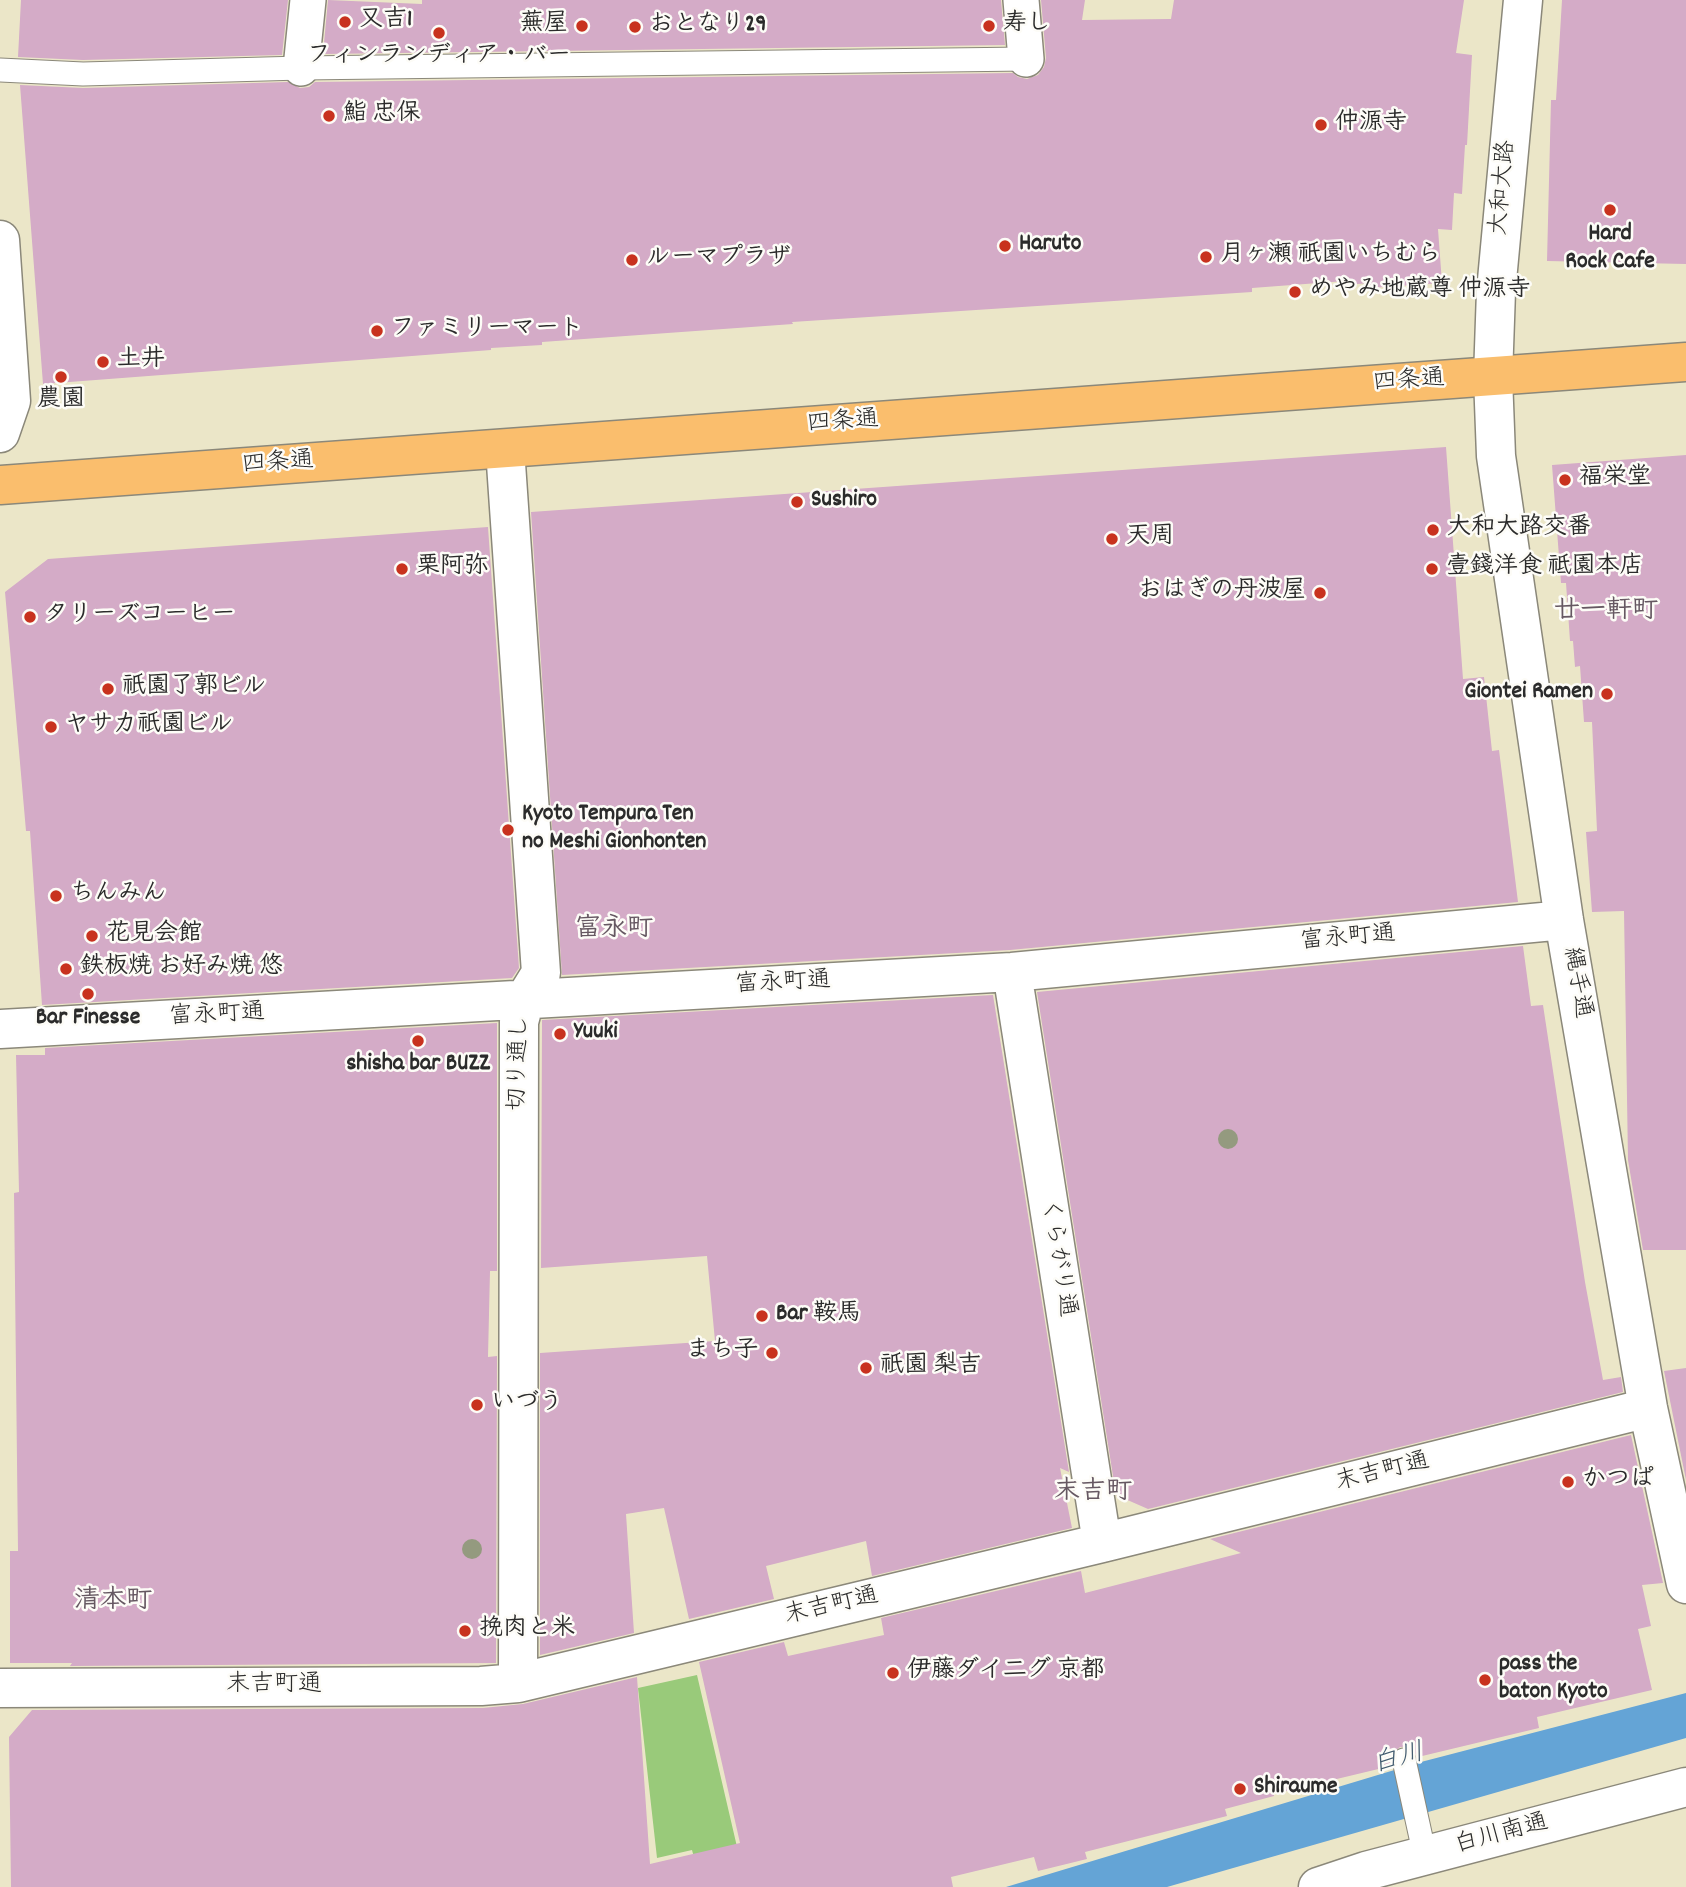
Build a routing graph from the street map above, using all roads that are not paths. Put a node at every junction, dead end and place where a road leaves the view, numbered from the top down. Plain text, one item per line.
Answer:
1 (308, 0) edge
2 (1021, 0) edge
3 (1523, 0) edge
4 (1026, 60) joint
5 (301, 68) junction
6 (0, 70) edge
7 (0, 240) edge
8 (1686, 362) edge
9 (1493, 377) junction
10 (0, 433) edge
11 (505, 449) junction
12 (0, 485) edge
13 (1564, 920) junction
14 (1012, 972) junction
15 (525, 999) junction
16 (0, 1029) edge
17 (1648, 1408) junction
18 (1678, 1509) edge
19 (1102, 1543) junction
20 (1686, 1584) edge
21 (518, 1683) junction
22 (0, 1688) edge
23 (1404, 1760) dead end
24 (1685, 1788) edge
25 (1421, 1840) junction
26 (1318, 1887) edge

1 - 5 street
2 - 4 street
3 - 9 street, 大和大路
4 - 5 lane
5 - 6 lane
7 - 10 street
8 - 9 main road, 四条通
9 - 11 main road, 四条通
9 - 13 street, 縄手通
11 - 12 main road, 四条通
11 - 15 street, 切り通し
13 - 14 street, 富永町通
13 - 17 street, 縄手通
14 - 15 street, 富永町通
14 - 19 street, くらがり通
15 - 16 street, 富永町通
15 - 21 street, 切り通し
17 - 18 street, 縄手通
17 - 19 street, 末吉町通
18 - 20 street, 縄手通
19 - 21 street, 末吉町通
21 - 22 street, 末吉町通
23 - 25 lane
24 - 25 street, 白川南通
25 - 26 street, 白川南通

